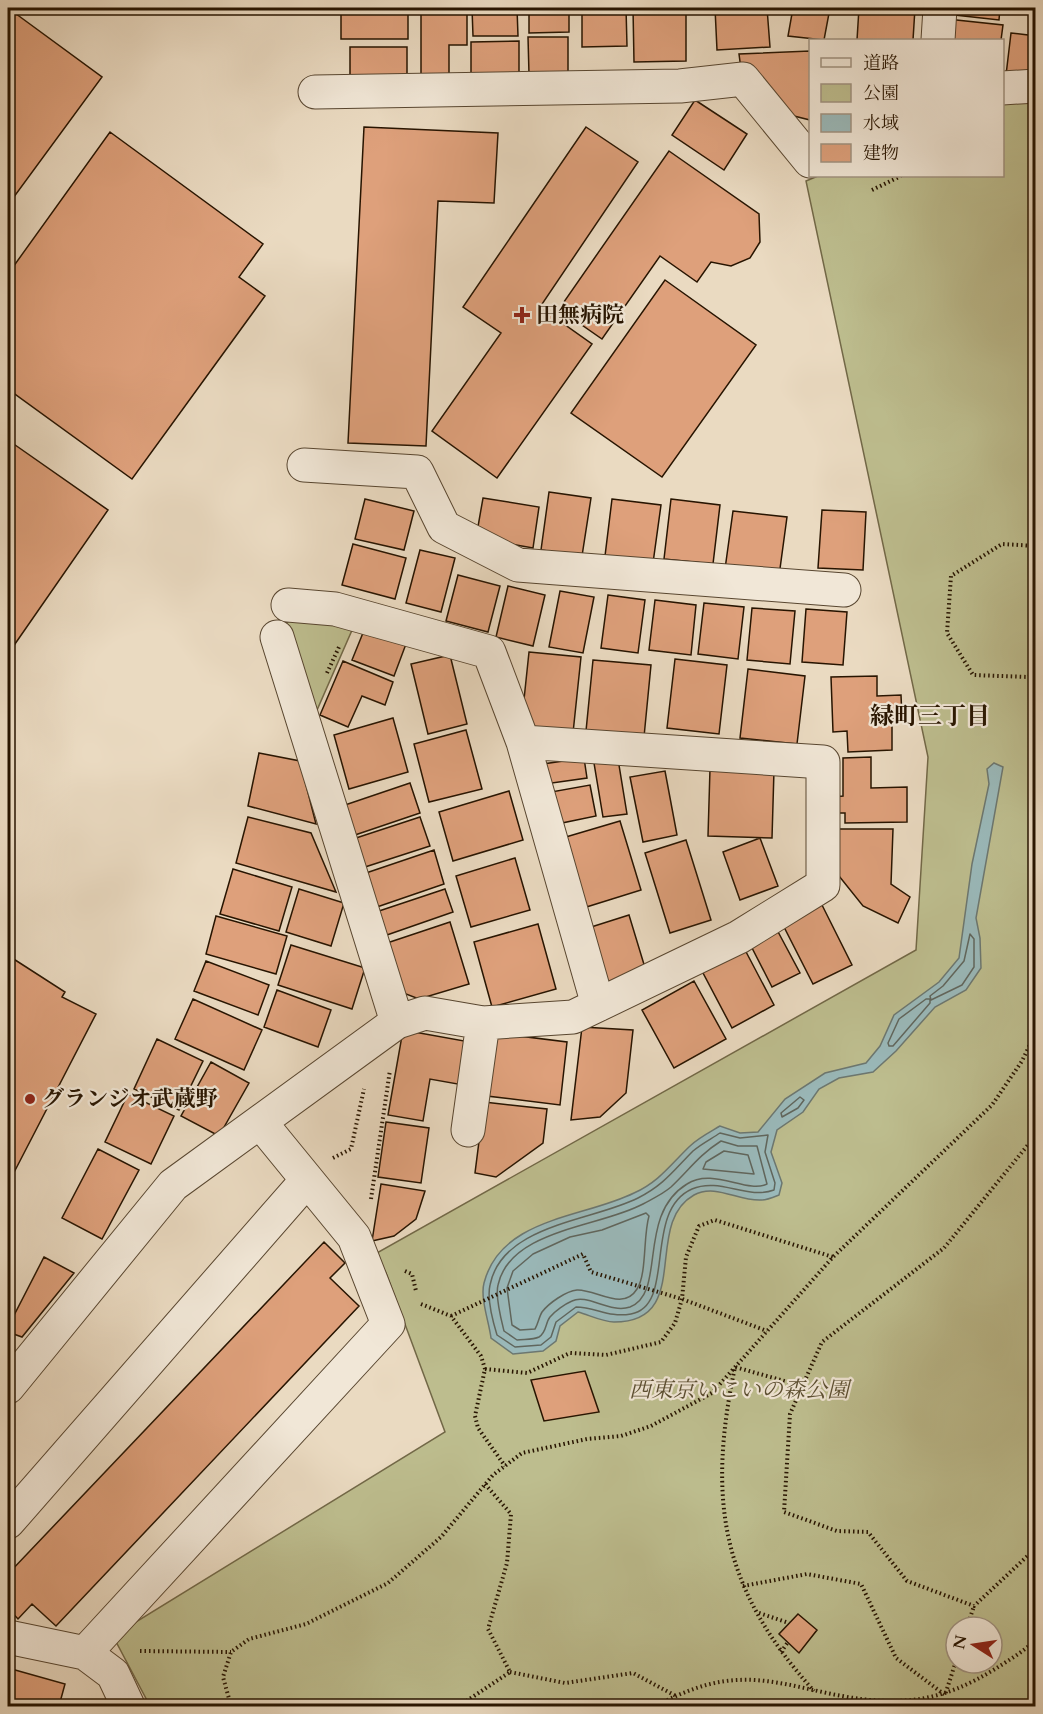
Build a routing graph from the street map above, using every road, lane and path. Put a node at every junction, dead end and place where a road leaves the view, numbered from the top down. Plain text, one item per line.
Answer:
1 (940, 8) edge
2 (938, 39) edge
3 (1035, 86) edge
4 (1004, 88) edge
5 (315, 92) dead end
6 (809, 160) edge
7 (899, 177) edge
8 (872, 190) dead end
9 (304, 465) dead end
10 (1035, 546) edge
11 (844, 591) dead end
12 (288, 605) dead end
13 (354, 614) junction
14 (277, 637) dead end
15 (1035, 672) edge
16 (326, 675) dead end
17 (523, 742) junction
18 (598, 1005) junction
19 (397, 1022) junction
20 (483, 1023) junction
21 (1035, 1032) edge
22 (364, 1046) junction
23 (260, 1122) junction
24 (468, 1130) dead end
25 (1035, 1135) edge
26 (304, 1176) junction
27 (362, 1257) junction
28 (833, 1257) junction
29 (396, 1268) dead end
30 (682, 1299) junction
31 (451, 1316) junction
32 (767, 1331) junction
33 (735, 1367) junction
34 (485, 1369) junction
35 (802, 1386) junction
36 (8, 1387) edge
37 (505, 1466) junction
38 (485, 1484) junction
39 (8, 1522) edge
40 (1035, 1548) edge
41 (743, 1586) junction
42 (974, 1606) junction
43 (757, 1613) junction
44 (971, 1615) edge
45 (789, 1623) dead end
46 (8, 1637) edge
47 (1035, 1639) edge
48 (788, 1642) dead end
49 (130, 1651) dead end
50 (231, 1652) junction
51 (781, 1652) junction
52 (85, 1653) junction
53 (510, 1672) junction
54 (951, 1675) edge
55 (814, 1691) junction
56 (945, 1695) junction
57 (676, 1696) junction
58 (128, 1707) edge
59 (231, 1707) edge
60 (459, 1707) edge
61 (655, 1707) edge

1 - 2 street
3 - 4 street
5 - 6 street
7 - 8 path
9 - 11 street
10 - 15 path
12 - 13 street
13 - 16 path
13 - 17 street
14 - 19 street
17 - 18 street
17 - 18 street
18 - 20 street
19 - 20 street
19 - 22 street
19 - 27 path
20 - 24 street
21 - 28 path
22 - 23 street
22 - 26 path
23 - 26 street
23 - 36 street
25 - 35 path
26 - 27 street
26 - 39 street
27 - 52 street
28 - 30 path
28 - 32 path
29 - 31 path
30 - 31 path
30 - 32 path
30 - 34 path
31 - 34 path
32 - 33 path
33 - 35 path
33 - 37 path
33 - 41 path
34 - 37 path
35 - 42 path
37 - 38 path
38 - 50 path
38 - 53 path
40 - 42 path
41 - 43 path
41 - 56 path
42 - 44 path
43 - 45 path
43 - 51 path
46 - 52 street
47 - 56 path
48 - 51 path
49 - 50 path
50 - 59 path
51 - 55 path
52 - 58 street
53 - 57 path
53 - 60 path
54 - 56 path
55 - 56 path
55 - 57 path
57 - 61 path

